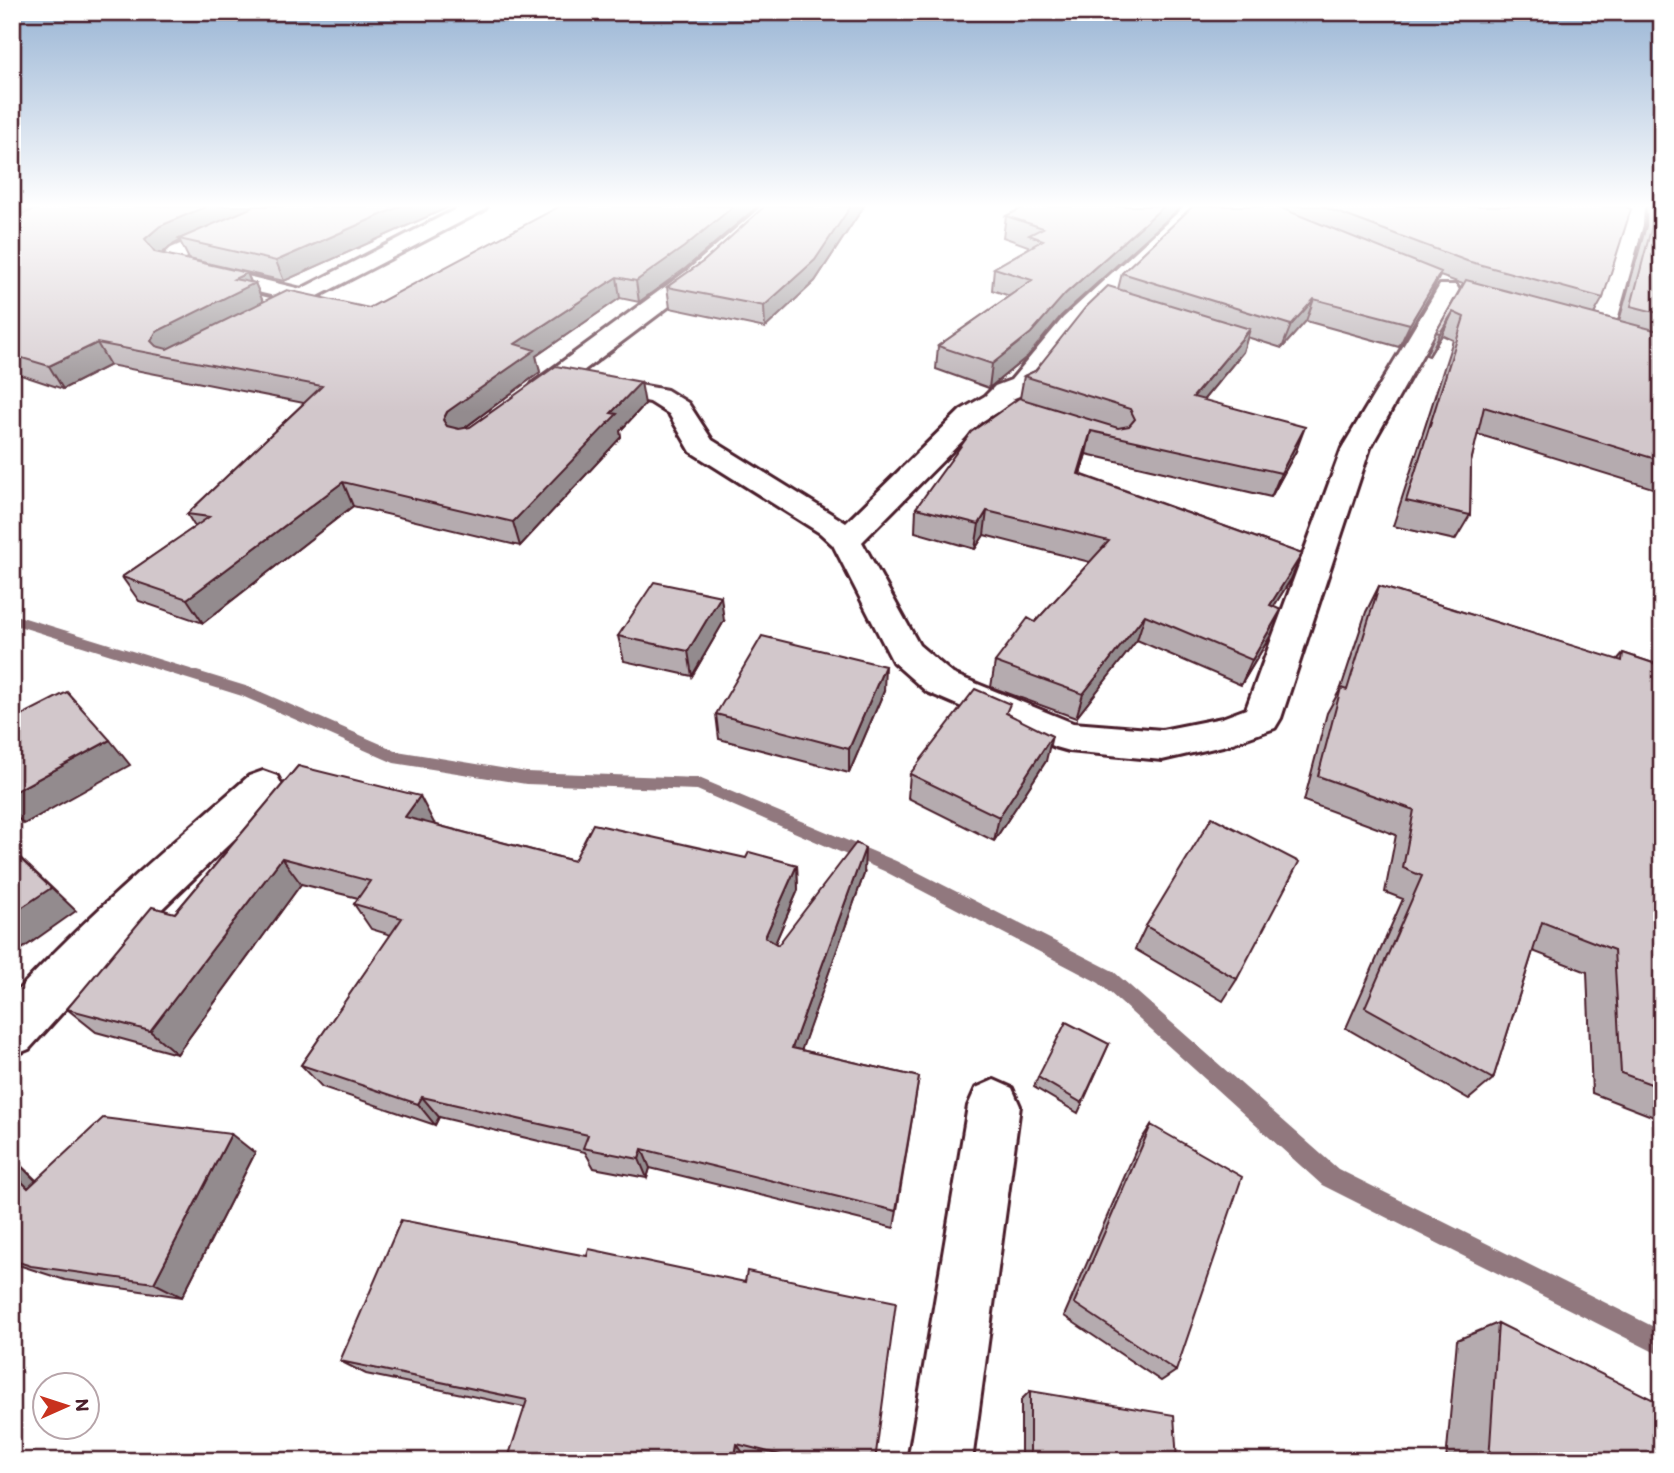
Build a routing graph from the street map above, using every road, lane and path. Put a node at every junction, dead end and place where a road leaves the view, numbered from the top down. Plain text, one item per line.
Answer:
1 (215, 275) edge
2 (345, 275) edge
3 (696, 275) edge
4 (1120, 275) edge
5 (1612, 275) edge
6 (1448, 290) dead end
7 (304, 296) junction
8 (247, 326) edge
9 (1625, 341) edge
10 (557, 378) junction
11 (523, 402) edge
12 (994, 402) junction
13 (1087, 433) edge
14 (846, 541) junction
15 (263, 787) dead end
16 (12, 1033) edge
17 (994, 1106) dead end
18 (940, 1461) edge

1 - 7 street
2 - 7 street
3 - 10 street
4 - 12 street
5 - 9 street
6 - 14 street
7 - 8 street
10 - 11 street
10 - 14 street
12 - 13 street
12 - 14 street
15 - 16 street
17 - 18 street

